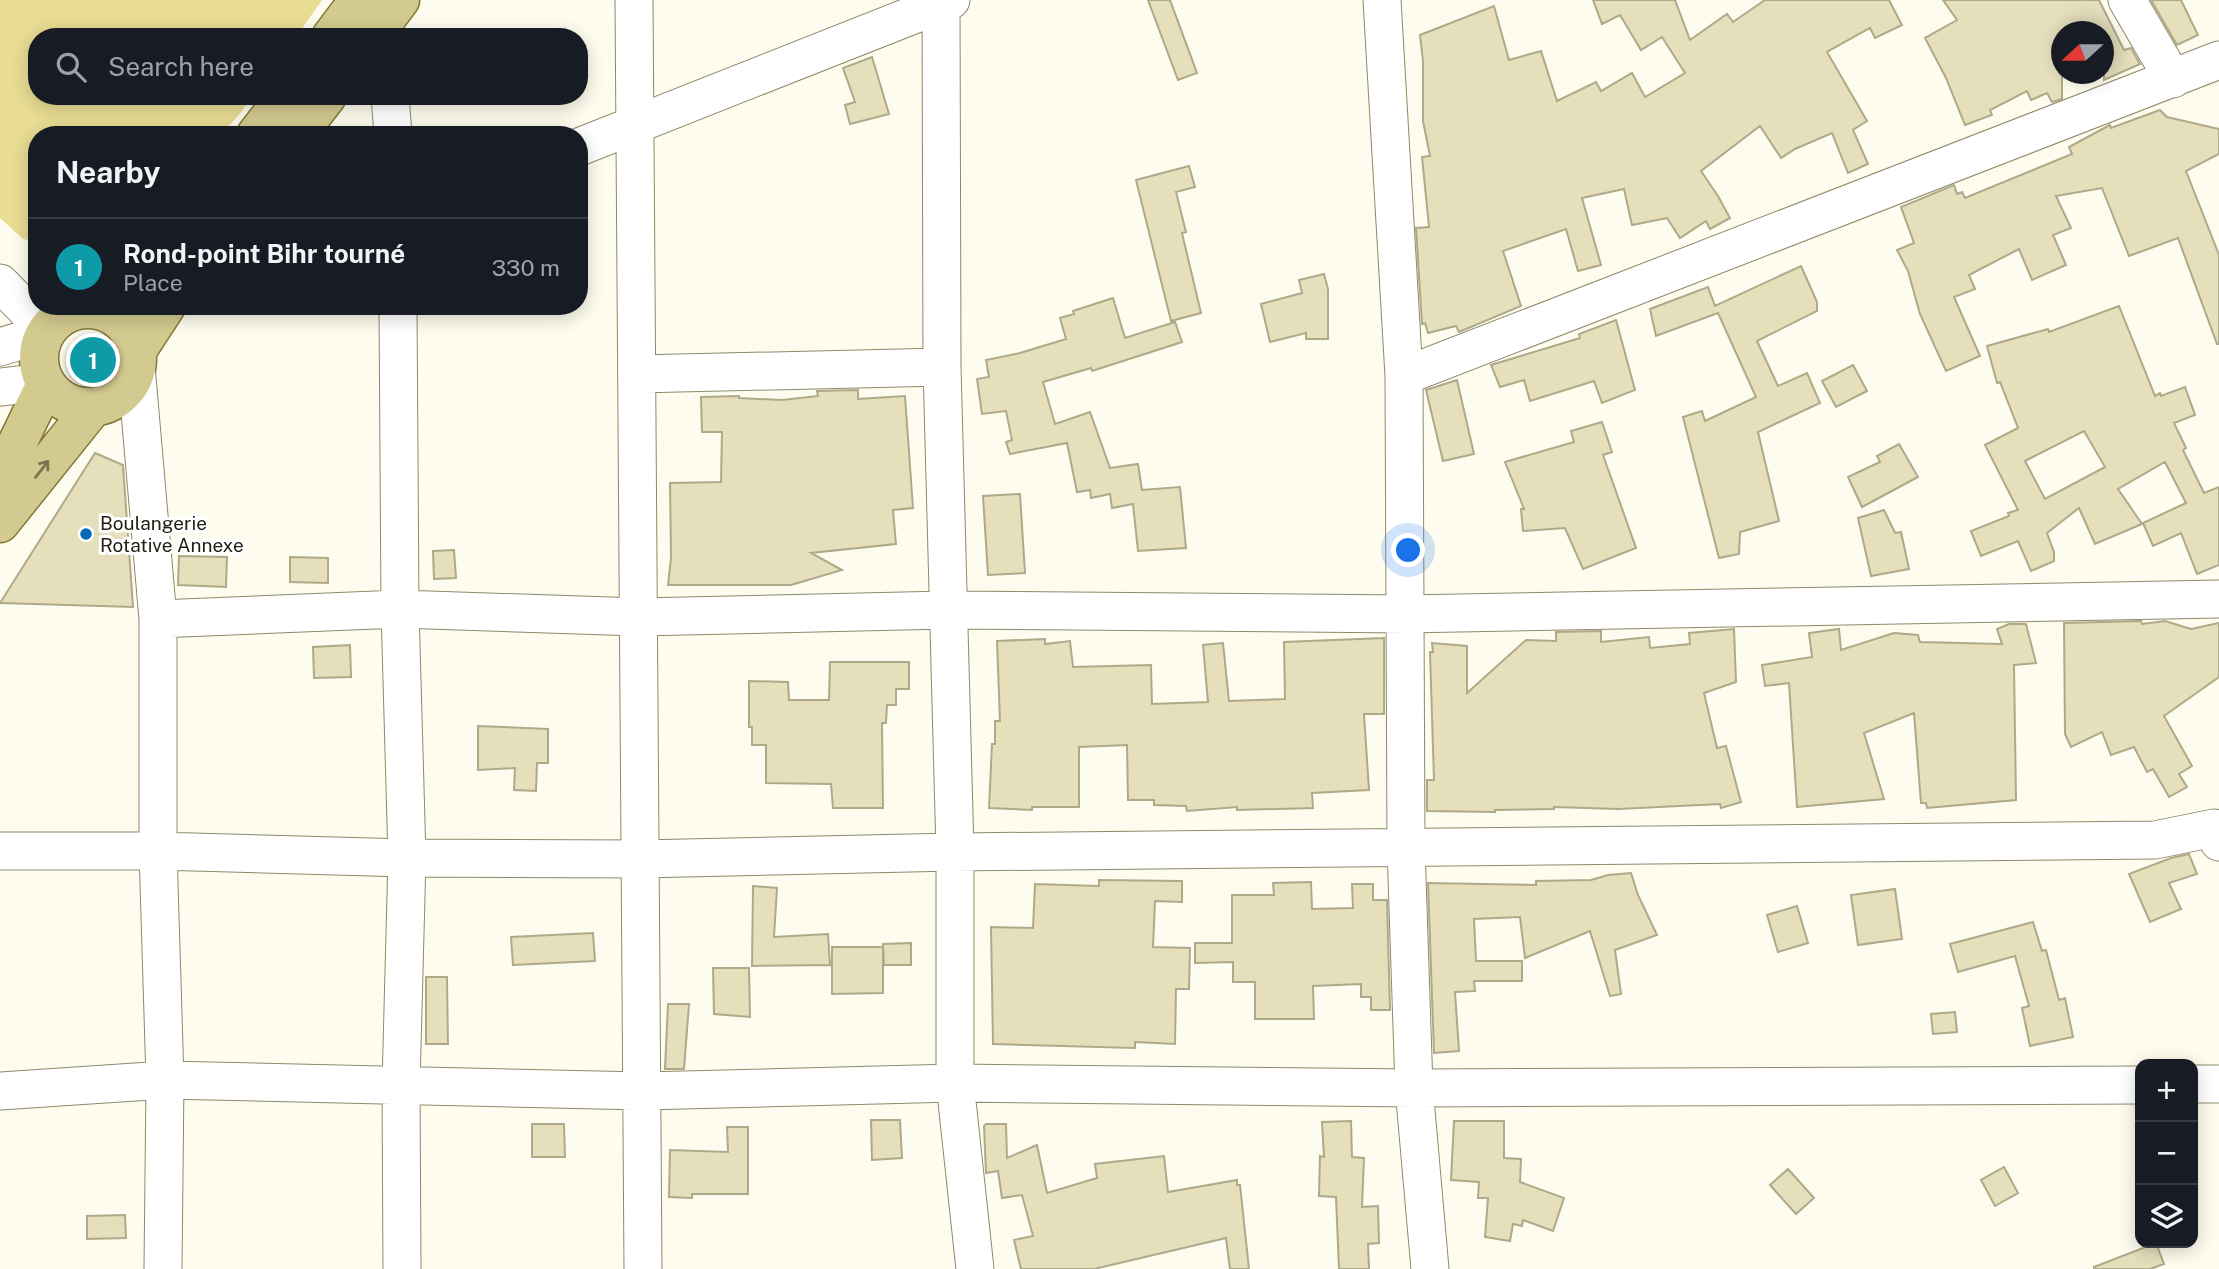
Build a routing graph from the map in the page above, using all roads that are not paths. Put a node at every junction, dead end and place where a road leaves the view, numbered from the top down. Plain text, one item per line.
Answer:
1 (635, 0) edge
2 (1382, 0) edge
3 (2126, 0) edge
4 (945, 1) edge
5 (381, 19) edge
6 (356, 28) edge
7 (2219, 60) edge
8 (2173, 79) junction
9 (279, 105) edge
10 (320, 105) edge
11 (391, 105) edge
12 (264, 126) edge
13 (304, 126) edge
14 (392, 126) edge
15 (635, 126) junction
16 (588, 144) edge
17 (0, 283) edge
18 (28, 300) edge
19 (110, 315) edge
20 (161, 315) edge
21 (398, 315) edge
22 (62, 320) edge
23 (0, 346) edge
24 (136, 359) junction
25 (942, 367) junction
26 (637, 374) junction
27 (1404, 376) junction
28 (46, 383) junction
29 (0, 387) edge
30 (93, 407) junction
31 (0, 473) edge
32 (0, 523) edge
33 (2219, 598) edge
34 (400, 609) junction
35 (947, 610) junction
36 (1405, 614) junction
37 (639, 617) junction
38 (158, 619) junction
39 (2219, 842) edge
40 (1406, 847) junction
41 (0, 851) edge
42 (158, 851) junction
43 (955, 852) junction
44 (407, 858) junction
45 (640, 859) junction
46 (165, 1080) junction
47 (955, 1083) junction
48 (2198, 1084) edge
49 (2219, 1084) edge
50 (401, 1085) junction
51 (2135, 1085) edge
52 (1414, 1088) junction
53 (0, 1090) edge
54 (643, 1091) junction
55 (163, 1269) edge
56 (402, 1269) edge
57 (643, 1269) edge
58 (975, 1269) edge
59 (1430, 1269) edge

1 - 15 street
2 - 27 street
3 - 8 street
4 - 15 street
4 - 25 street
5 - 6 main road
7 - 8 street
8 - 27 street
9 - 12 main road
10 - 13 main road
11 - 14 street
15 - 16 street
15 - 26 street
17 - 18 street
19 - 24 main road
20 - 24 main road
21 - 34 street
22 - 23 street
22 - 28 main road
24 - 30 main road
24 - 38 street
25 - 26 street
25 - 35 street
26 - 37 street
27 - 36 street
28 - 29 street
28 - 30 main road
28 - 31 main road
32 -> 30 main road
33 - 36 street
34 - 37 street
34 - 38 street
34 - 44 street
35 - 36 street
35 - 37 street
35 - 43 street
36 - 40 street
37 - 45 street
38 - 42 street
39 - 40 street
40 - 43 street
40 - 52 street
41 - 42 street
42 - 44 street
42 - 46 street
43 - 45 street
43 - 47 street
44 - 45 street
44 - 50 street
45 - 54 street
46 - 50 street
46 - 53 street
46 - 55 street
47 - 52 street
47 - 54 street
47 - 58 street
48 - 49 street
50 - 54 street
50 - 56 street
51 - 52 street
52 - 59 street
54 - 57 street

